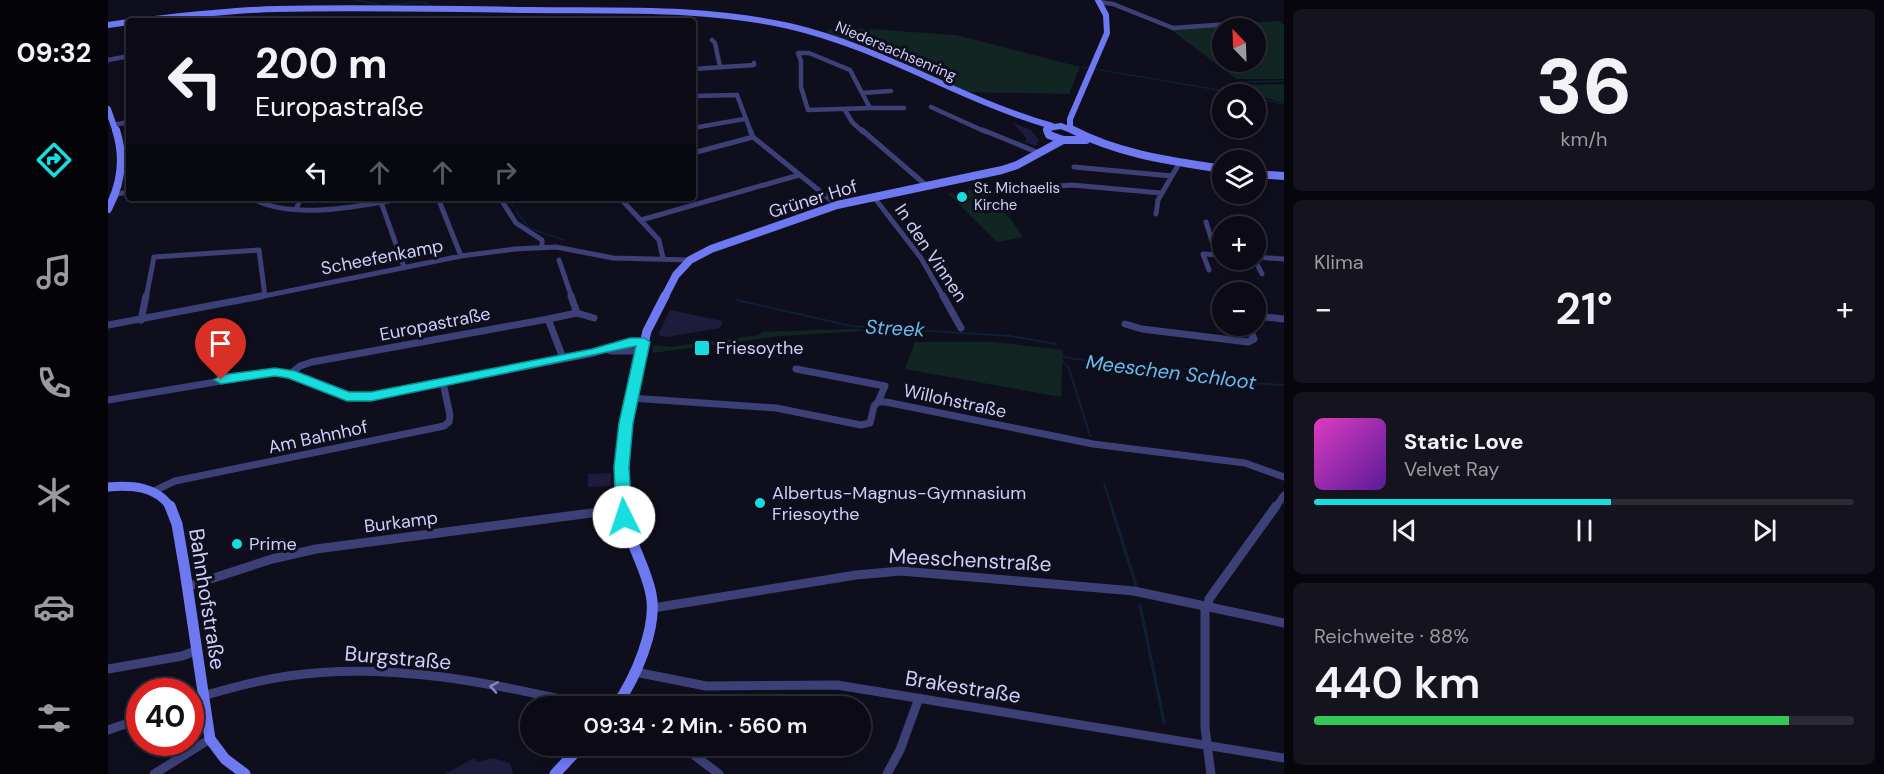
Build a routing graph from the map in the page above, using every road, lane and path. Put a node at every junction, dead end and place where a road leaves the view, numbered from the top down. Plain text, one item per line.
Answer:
1 (1098, 1) edge
2 (162, 18) edge
3 (126, 22) edge
4 (108, 24) edge
5 (1212, 25) edge
6 (712, 40) dead end
7 (126, 57) edge
8 (108, 60) edge
9 (754, 63) dead end
10 (720, 67) junction
11 (696, 69) edge
12 (891, 91) dead end
13 (862, 93) junction
14 (696, 96) edge
15 (931, 107) dead end
16 (870, 108) junction
17 (904, 108) dead end
18 (845, 110) junction
19 (109, 114) edge
20 (744, 119) junction
21 (1070, 119) junction
22 (126, 123) edge
23 (113, 125) junction
24 (1061, 126) junction
25 (696, 127) edge
26 (1049, 128) junction
27 (1070, 128) junction
28 (753, 137) junction
29 (1053, 137) junction
30 (1077, 137) junction
31 (1063, 140) junction
32 (1048, 148) junction
33 (696, 152) edge
34 (1039, 153) junction
35 (1180, 162) junction
36 (1074, 167) dead end
37 (1212, 167) edge
38 (800, 175) junction
39 (1266, 175) edge
40 (1172, 176) junction
41 (1284, 177) edge
42 (927, 186) junction
43 (1059, 186) dead end
44 (126, 192) edge
45 (1161, 193) junction
46 (117, 194) junction
47 (873, 196) junction
48 (254, 201) edge
49 (300, 201) edge
50 (387, 201) edge
51 (439, 201) edge
52 (502, 201) edge
53 (623, 201) edge
54 (381, 202) junction
55 (837, 205) junction
56 (108, 209) edge
57 (296, 209) junction
58 (1156, 214) dead end
59 (641, 220) junction
60 (1206, 222) dead end
61 (1212, 239) edge
62 (542, 247) junction
63 (1212, 254) edge
64 (461, 256) junction
65 (663, 258) junction
66 (1266, 258) edge
67 (1284, 259) edge
68 (559, 260) dead end
69 (687, 262) junction
70 (404, 267) junction
71 (1209, 270) dead end
72 (1260, 270) edge
73 (1262, 274) dead end
74 (265, 296) junction
75 (577, 313) junction
76 (1266, 317) edge
77 (594, 318) dead end
78 (548, 319) junction
79 (1284, 319) edge
80 (141, 320) junction
81 (1125, 324) dead end
82 (108, 325) edge
83 (961, 328) dead end
84 (1253, 336) edge
85 (642, 346) junction
86 (562, 358) junction
87 (796, 369) dead end
88 (290, 374) junction
89 (443, 383) junction
90 (631, 398) junction
91 (108, 400) edge
92 (878, 402) junction
93 (1284, 477) edge
94 (108, 487) edge
95 (154, 491) junction
96 (1284, 495) edge
97 (622, 509) junction
98 (189, 586) junction
99 (1206, 606) junction
100 (653, 608) junction
101 (1284, 623) edge
102 (195, 651) junction
103 (108, 669) edge
104 (635, 672) junction
105 (196, 678) edge
106 (204, 696) edge
107 (547, 696) edge
108 (623, 696) edge
109 (919, 698) junction
110 (204, 721) edge
111 (126, 724) edge
112 (108, 730) edge
113 (210, 739) junction
114 (1206, 746) junction
115 (572, 756) edge
116 (695, 756) edge
117 (1284, 758) edge
118 (154, 774) edge
119 (245, 774) edge
120 (555, 774) edge
121 (719, 774) edge
122 (888, 774) edge
123 (1211, 774) edge

1 - 5 street
1 - 21 main road
2 - 26 main road, Niedersachsenring
3 - 4 main road
6 - 10 street
7 - 8 street
9 - 10 street
10 - 11 street
12 - 13 street
13 - 16 street
13 - 18 street
14 - 20 street
15 - 34 street
16 - 17 street
16 - 18 street
18 - 42 street
19 - 23 main road
20 - 25 street
20 - 28 street
21 - 24 main road
21 - 27 main road
22 - 23 street
23 - 46 main road
24 - 26 main road
24 - 27 main road
26 - 29 main road
27 - 30 main road
28 - 33 street
28 - 38 street
29 - 31 main road
29 - 32 main road
30 - 31 main road
30 - 35 main road
31 - 32 main road, Grüner Hof
32 - 34 main road, Grüner Hof
34 - 42 main road, Grüner Hof
35 - 37 main road
35 - 40 street
36 - 40 street
38 - 55 street
38 - 59 street
39 - 41 main road
40 - 45 street
42 - 47 main road, Grüner Hof
43 - 45 street
44 - 46 street
45 - 58 street
46 - 56 main road
47 - 55 main road, Grüner Hof
47 - 83 street, In den Vinnen
48 - 57 street
49 - 57 street
50 - 54 street
51 - 64 street
52 - 62 street
53 - 59 street
54 - 57 street
54 - 70 street
55 - 69 main road, Grüner Hof
59 - 65 street
60 - 61 street
62 - 64 street, Scheefenkamp
62 - 65 street, Scheefenkamp
63 - 71 street
64 - 70 street, Scheefenkamp
65 - 69 street, Scheefenkamp
66 - 67 street
68 - 75 street
69 - 85 main road
70 - 74 street, Scheefenkamp
72 - 73 street
74 - 80 street, Scheefenkamp
74 - 80 street
75 - 77 street
75 - 78 street, Europastraße
76 - 79 street
78 - 86 street
78 - 88 street, Europastraße
80 - 82 street, Scheefenkamp
81 - 84 street
85 - 86 street, Europastraße
85 - 90 main road
86 - 89 street, Europastraße
87 - 92 street
88 - 89 street, Europastraße
88 - 91 street, Europastraße
89 - 95 street, Am Bahnhof
90 - 92 street, Willohstraße
90 - 97 main road
92 - 93 street, Willohstraße
94 - 95 main road
95 - 98 main road, Bahnhofstraße
96 - 99 street
97 - 98 street, Burkamp
97 - 100 main road
98 - 102 main road, Bahnhofstraße
99 - 100 street, Meeschenstraße
99 - 101 street, Meeschenstraße
99 - 114 street
100 - 104 main road
102 - 103 street
102 - 105 main road, Bahnhofstraße
104 - 108 main road
104 - 109 street, Brakestraße
107 -> 106 street, Burgstraße
109 - 114 street, Brakestraße
109 - 122 street
110 - 113 main road, Bahnhofstraße
111 - 112 street
113 - 118 street
113 - 119 main road
114 - 117 street, Brakestraße
114 - 123 street
115 - 120 main road
116 - 121 street

